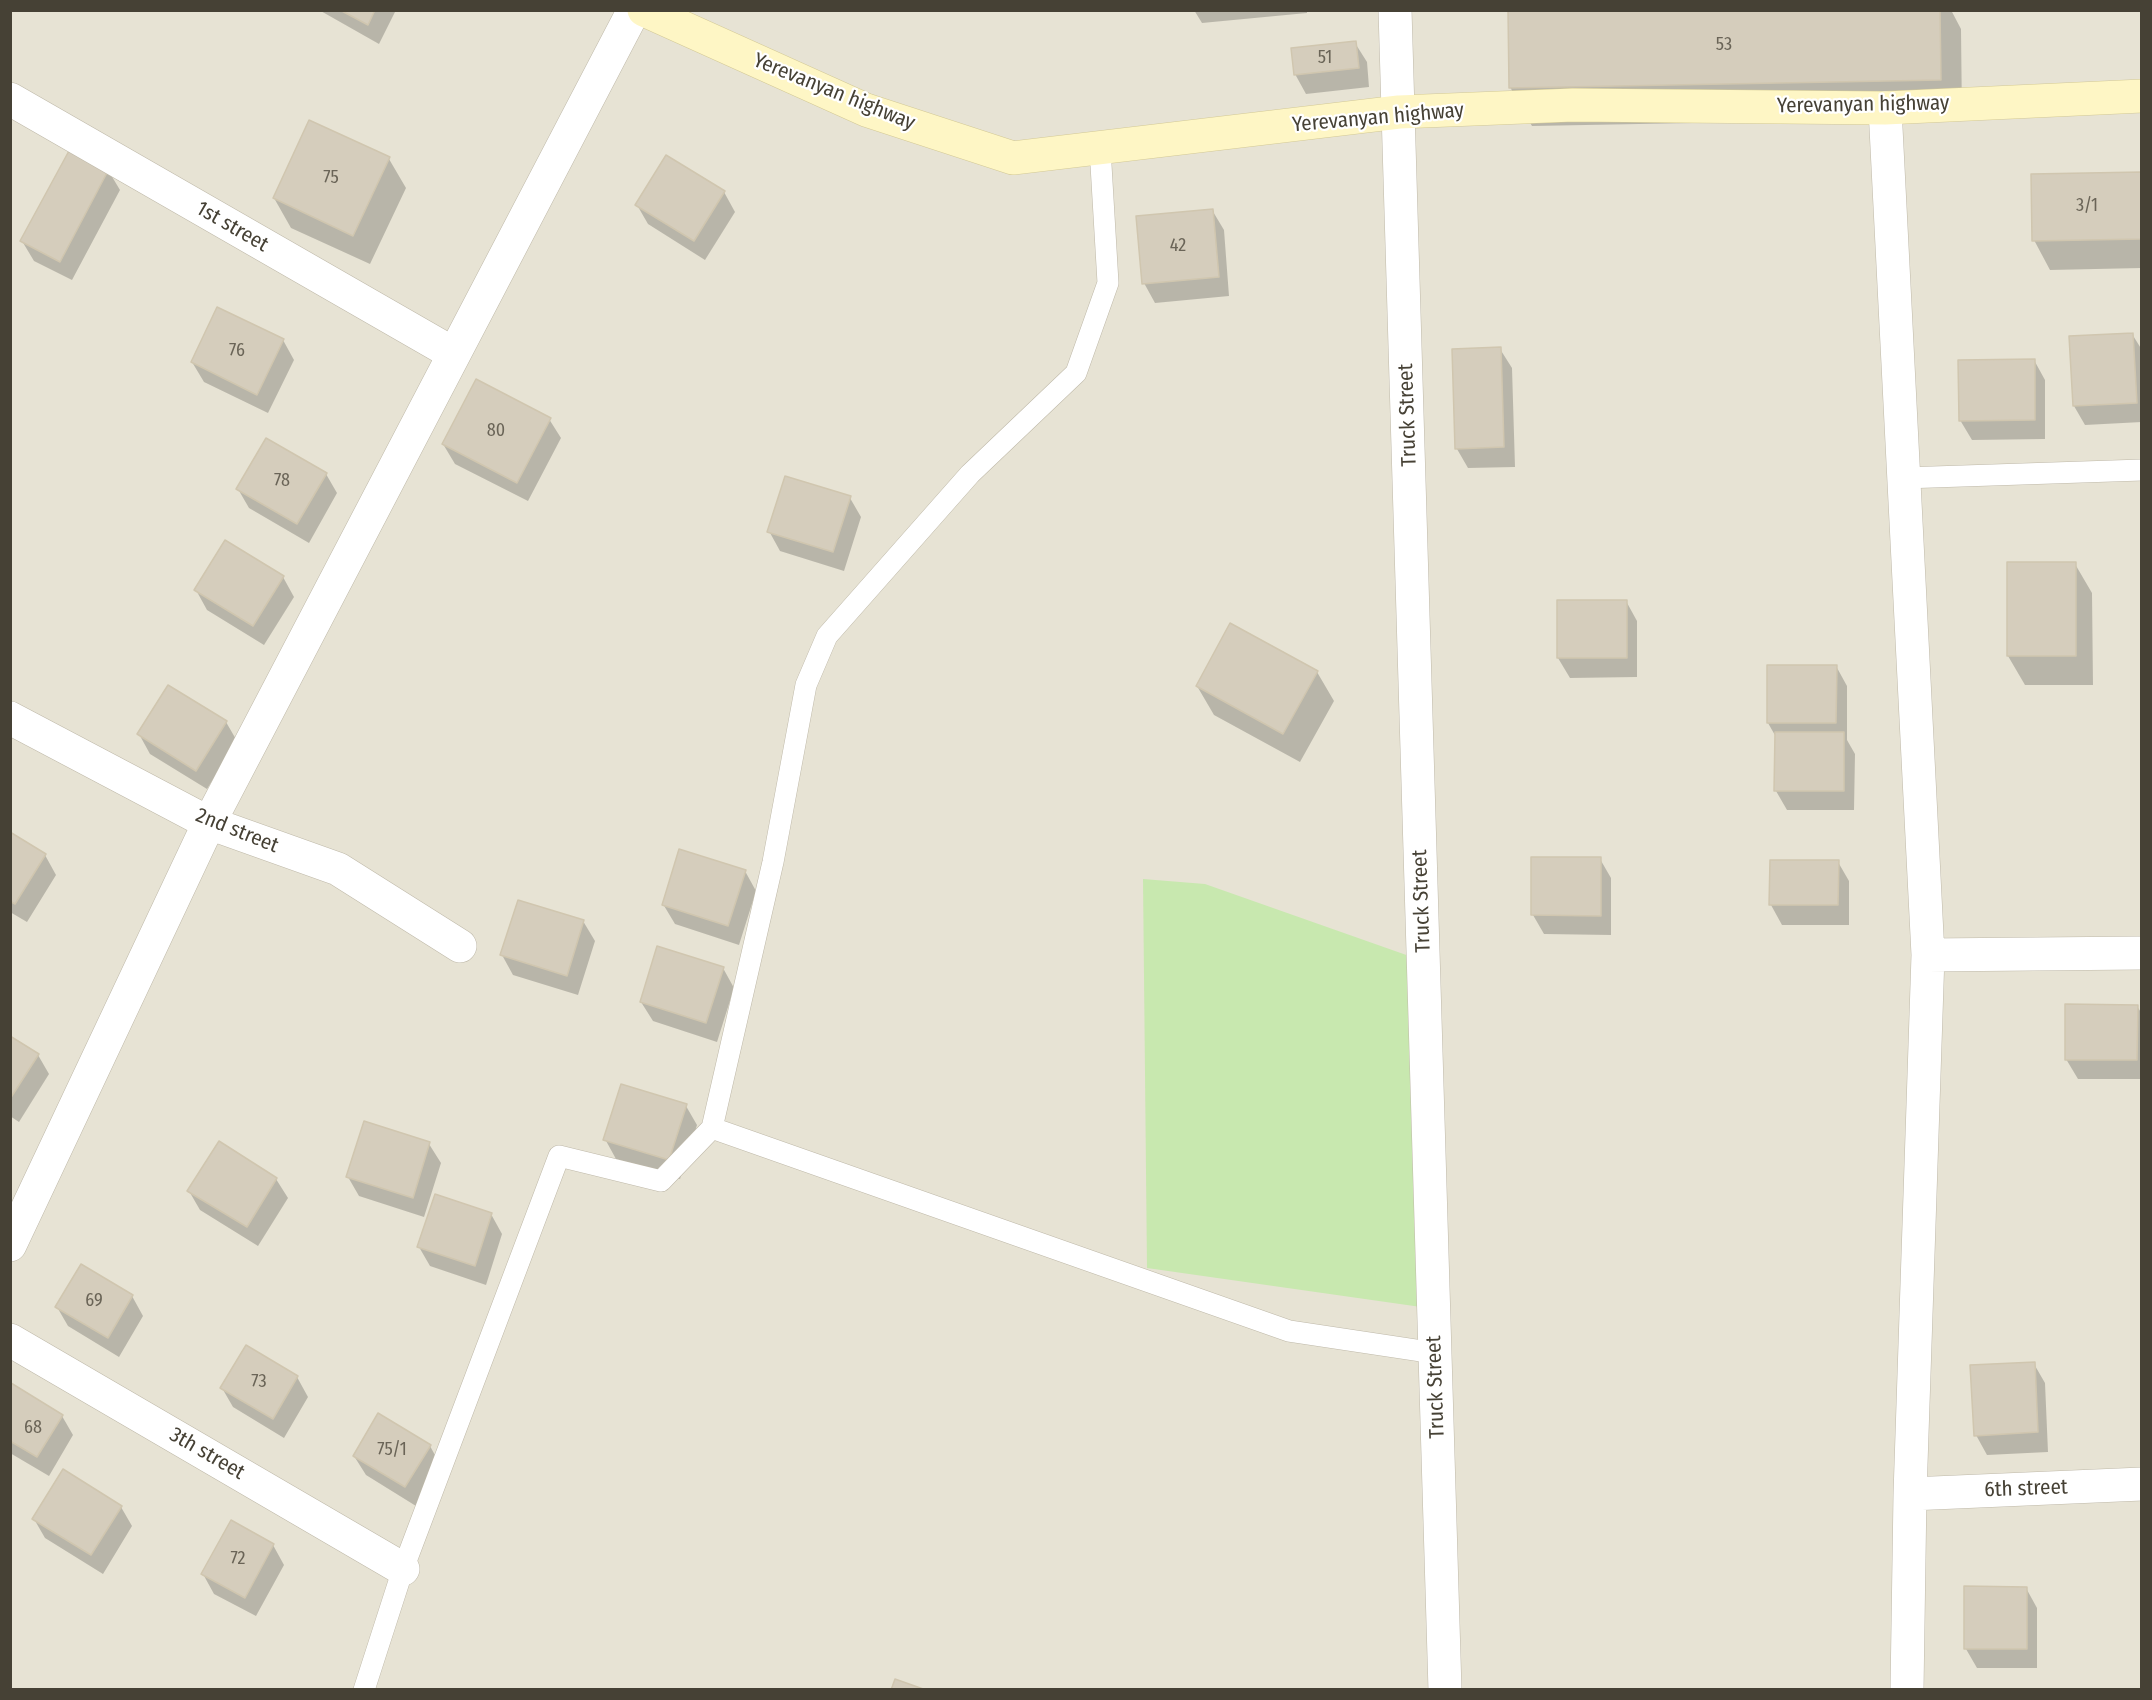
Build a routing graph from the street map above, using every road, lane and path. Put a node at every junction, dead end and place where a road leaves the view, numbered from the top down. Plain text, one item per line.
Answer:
1 (634, 10) edge
2 (644, 10) edge
3 (1395, 10) edge
4 (2142, 96) edge
5 (10, 99) edge
6 (1885, 108) junction
7 (1400, 112) junction
8 (1100, 148) junction
9 (454, 354) junction
10 (2142, 470) edge
11 (1903, 478) junction
12 (10, 718) edge
13 (209, 823) junction
14 (460, 946) dead end
15 (2142, 953) edge
16 (1928, 955) junction
17 (712, 1128) junction
18 (10, 1245) edge
19 (10, 1340) edge
20 (1435, 1353) junction
21 (2142, 1484) edge
22 (1910, 1494) junction
23 (402, 1569) junction
24 (364, 1689) edge
25 (1445, 1689) edge
26 (1907, 1689) edge

1 - 9 street
2 - 8 main road, Yerevanyan highway
3 - 7 street, Truck Street
4 - 6 main road, Yerevanyan highway
5 - 9 street, 1st street
6 - 7 main road, Yerevanyan highway
6 - 11 street
7 - 8 main road, Yerevanyan highway
7 - 20 street, Truck Street
8 - 17 lane
9 - 13 street
10 - 11 lane
11 - 16 street
12 - 13 street, 2nd street
13 - 14 street, 2nd street
13 - 18 street
15 - 16 street
16 - 22 street
17 - 20 lane
17 - 23 lane
19 - 23 street, 3th street
20 - 25 street, Truck Street
21 - 22 street, 6th street
22 - 26 street
23 - 24 lane

